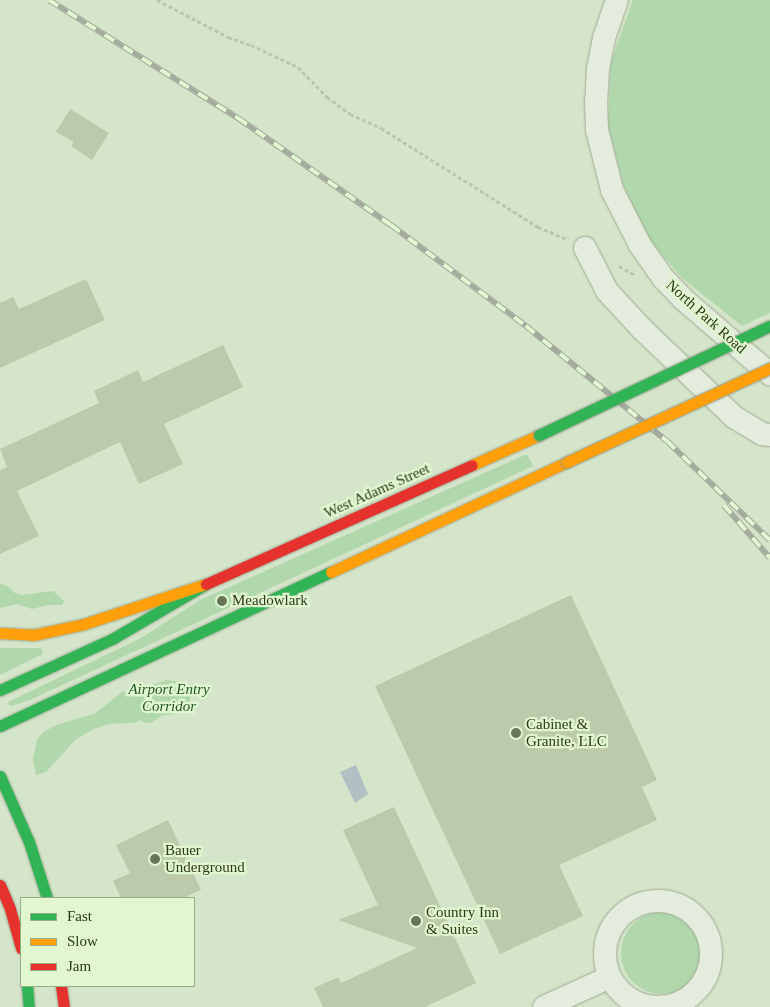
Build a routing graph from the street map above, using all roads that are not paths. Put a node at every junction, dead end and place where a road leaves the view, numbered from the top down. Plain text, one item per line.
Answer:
1 (617, 0) edge
2 (585, 248) road end
3 (770, 326) edge
4 (770, 368) edge
5 (770, 374) edge
6 (770, 435) edge
7 (206, 584) junction
8 (0, 634) edge
9 (0, 690) edge
10 (0, 726) edge
11 (0, 776) edge
12 (0, 885) edge
13 (47, 897) edge
14 (20, 944) edge
15 (610, 977) junction
16 (26, 987) edge
17 (61, 987) edge
18 (29, 1007) edge
19 (64, 1007) edge
20 (544, 1007) edge

1 - 5 street, North Park Road
2 - 6 street
3 - 7 main road, West Adams Street, bridge
4 - 10 main road, bridge
7 - 8 main road
7 - 9 main road, West Adams Street
11 - 13 main road
12 - 14 main road
15 - 15 street
15 - 20 street
16 - 18 main road
17 - 19 main road

